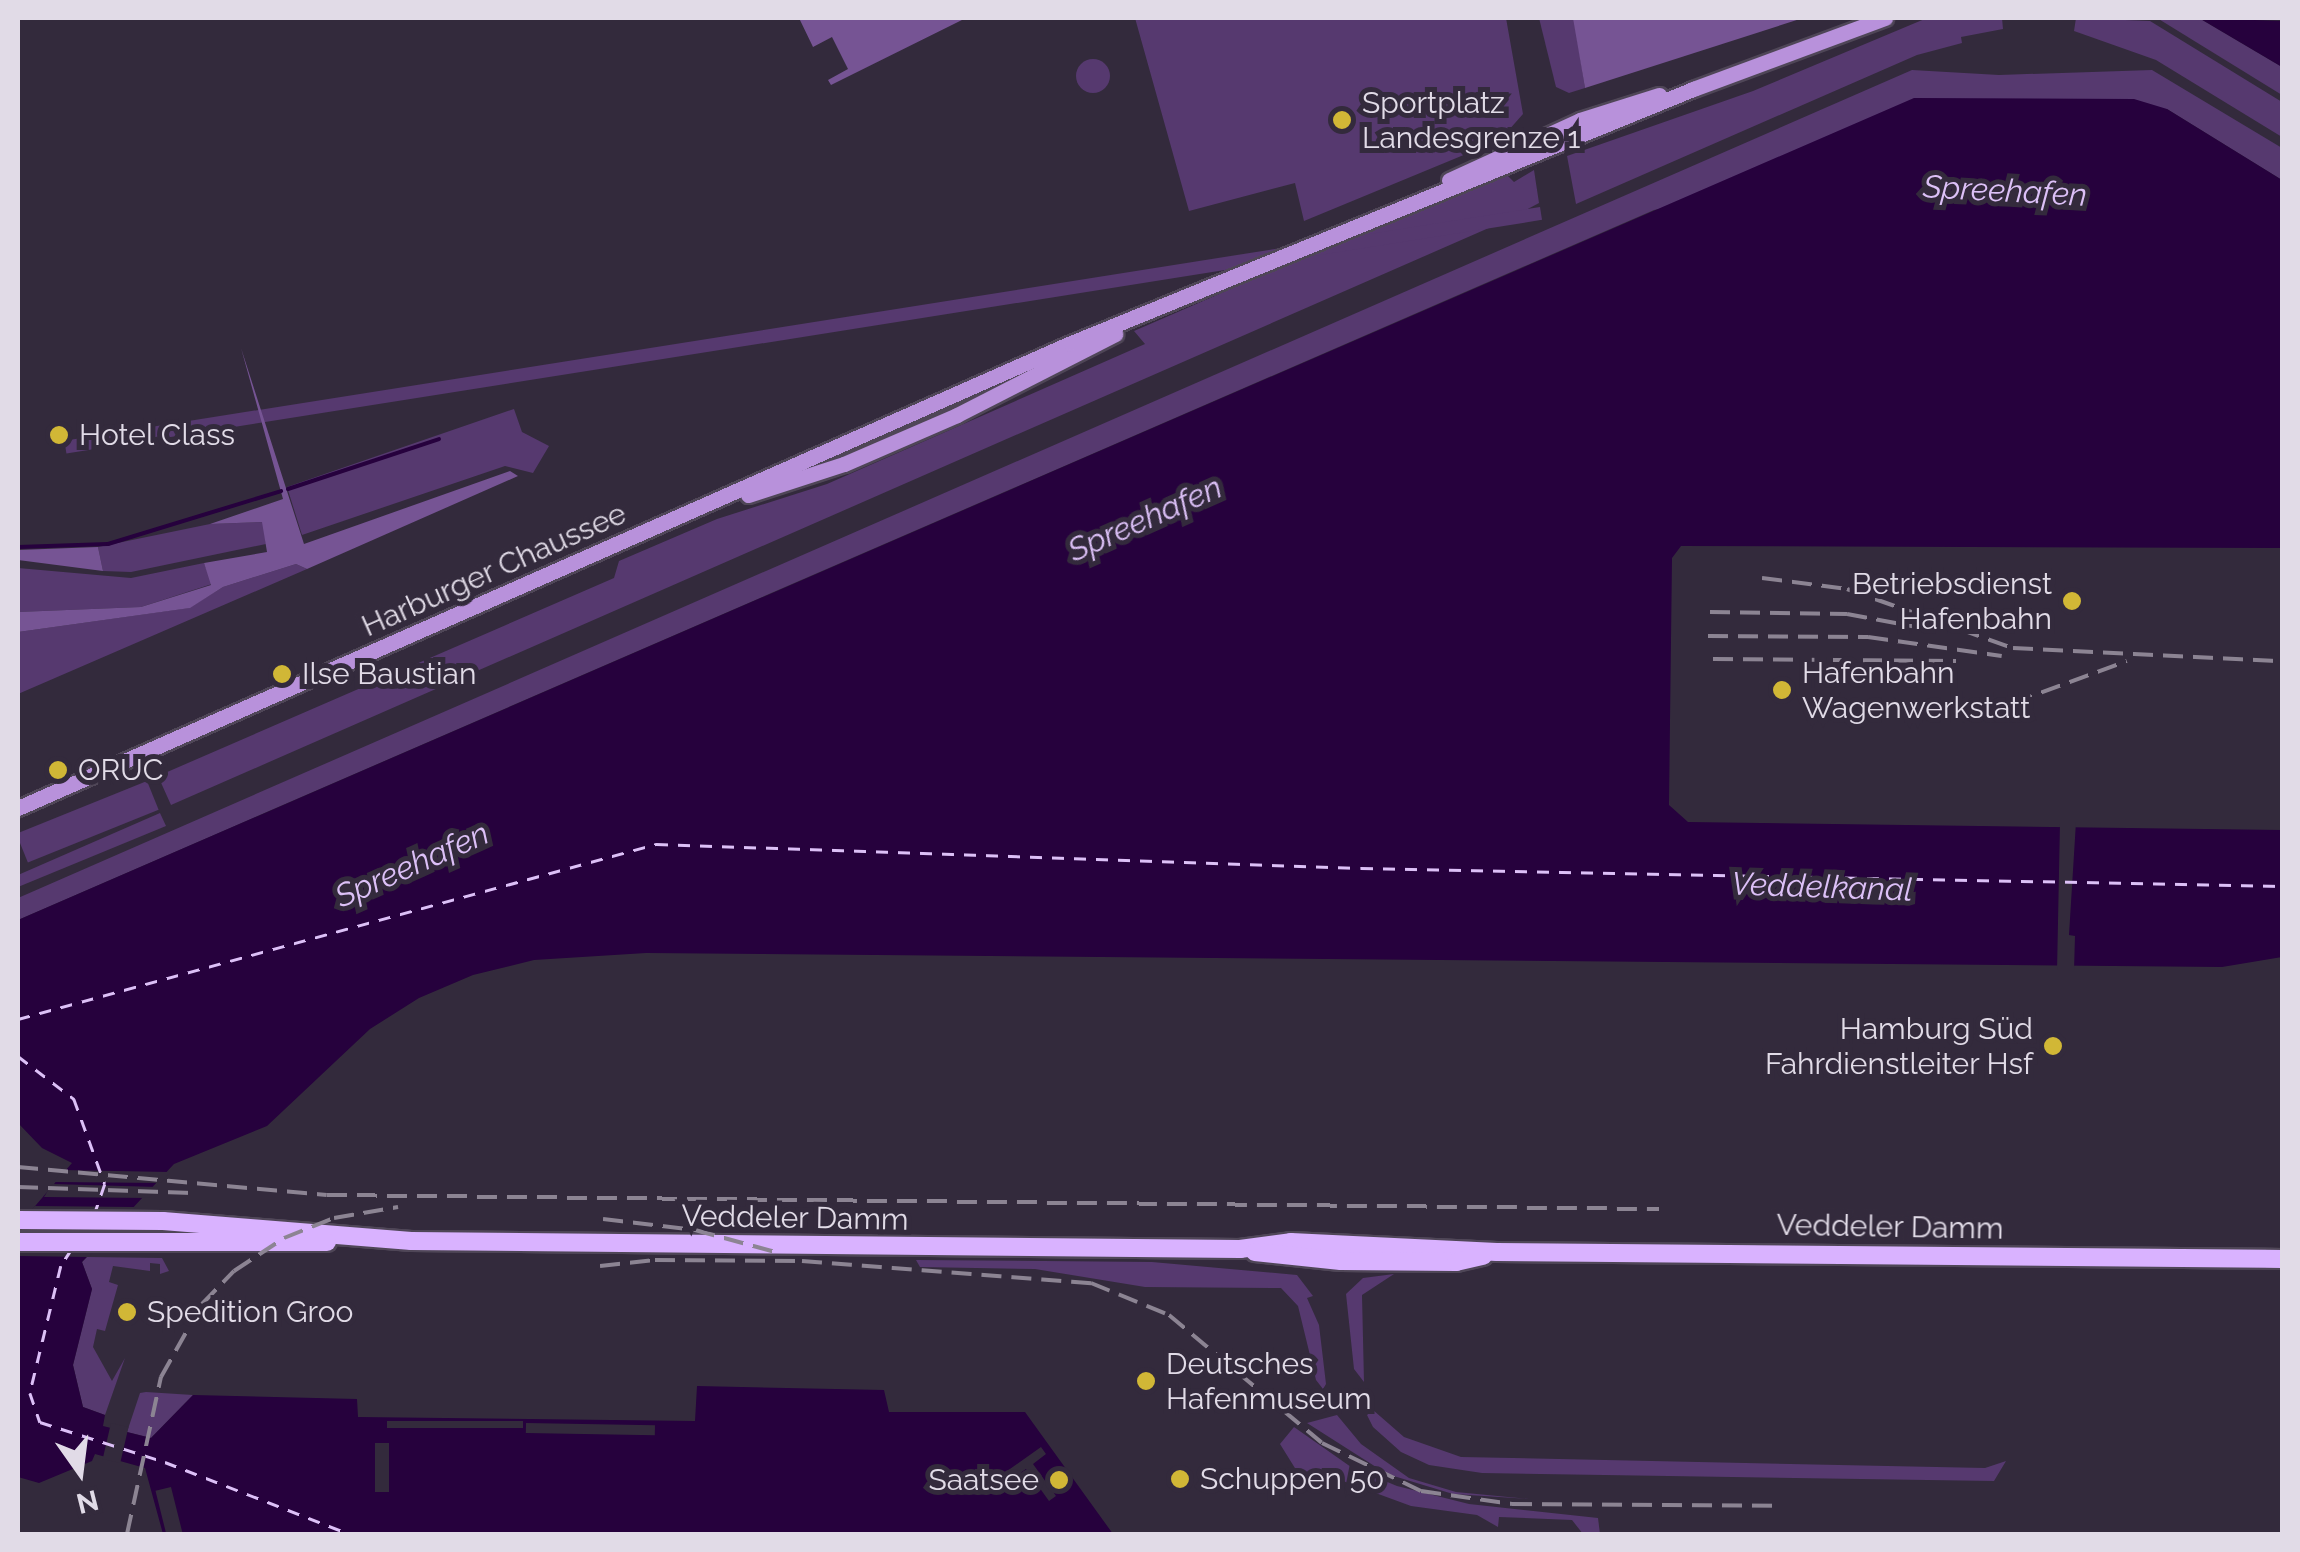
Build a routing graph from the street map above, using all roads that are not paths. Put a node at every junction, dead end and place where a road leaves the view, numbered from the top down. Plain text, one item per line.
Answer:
1 (1885, 18) edge
2 (1693, 89) junction
3 (1402, 205) junction
4 (18, 808) edge
5 (19, 1220) edge
6 (349, 1239) junction
7 (18, 1242) edge
8 (2282, 1259) edge

1 - 2 main road
2 - 3 main road, Harburger Chaussee
2 - 3 main road, Harburger Chaussee
3 - 4 main road, Harburger Chaussee
5 - 6 main road, Veddeler Damm
6 - 7 main road, Veddeler Damm
6 - 8 main road, Veddeler Damm

